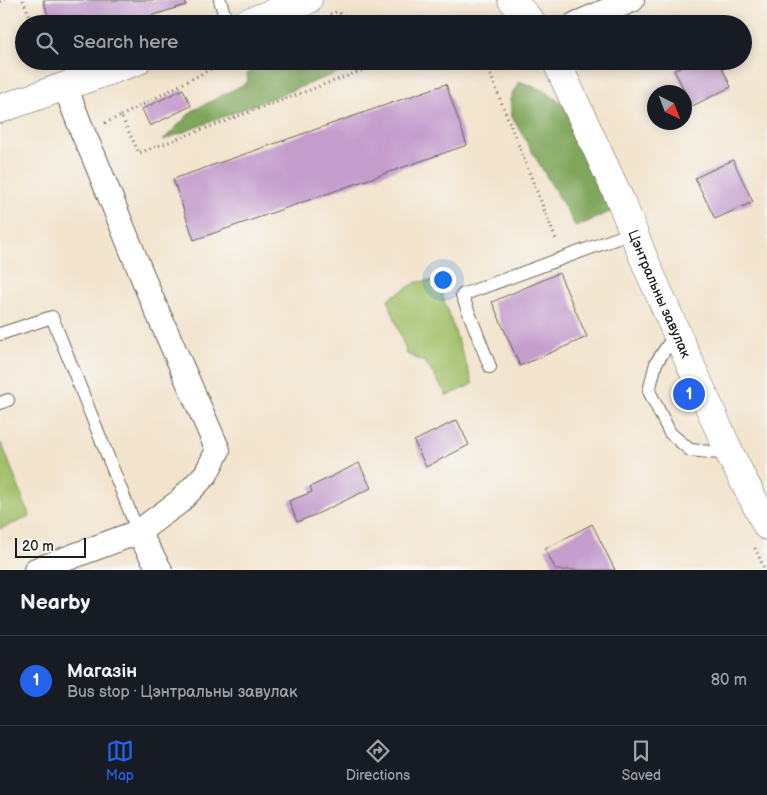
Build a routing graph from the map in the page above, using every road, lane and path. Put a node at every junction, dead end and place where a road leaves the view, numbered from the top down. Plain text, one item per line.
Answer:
1 (5, 0) edge
2 (23, 0) edge
3 (220, 0) edge
4 (512, 0) edge
5 (632, 0) edge
6 (0, 2) edge
7 (318, 7) edge
8 (29, 15) edge
9 (224, 15) edge
10 (283, 15) edge
11 (344, 15) edge
12 (525, 15) edge
13 (597, 15) edge
14 (111, 70) edge
15 (209, 70) edge
16 (364, 70) edge
17 (489, 70) edge
18 (560, 70) edge
19 (65, 86) junction
20 (0, 109) edge
21 (121, 116) junction
22 (82, 133) junction
23 (634, 232) junction
24 (564, 258) junction
25 (676, 333) junction
26 (0, 334) edge
27 (490, 367) dead end
28 (730, 454) junction
29 (767, 526) edge
30 (138, 532) junction
31 (36, 570) edge
32 (160, 570) edge

1 - 6 path
2 - 8 path
3 - 9 lane
4 - 12 street
5 - 13 street
7 - 10 street
7 - 11 path
14 - 19 street
15 - 21 path
16 - 21 path
17 - 24 path
18 - 23 street, Цэнтральны завулак
19 - 20 street
19 - 22 street
21 - 22 path
22 - 30 street
23 - 24 lane
23 - 25 street, Цэнтральны завулак
24 - 27 lane
25 - 28 street, Цэнтральны завулак
25 - 28 lane
26 - 30 lane
28 - 29 street, Цэнтральны завулак
30 - 31 street
30 - 32 street

